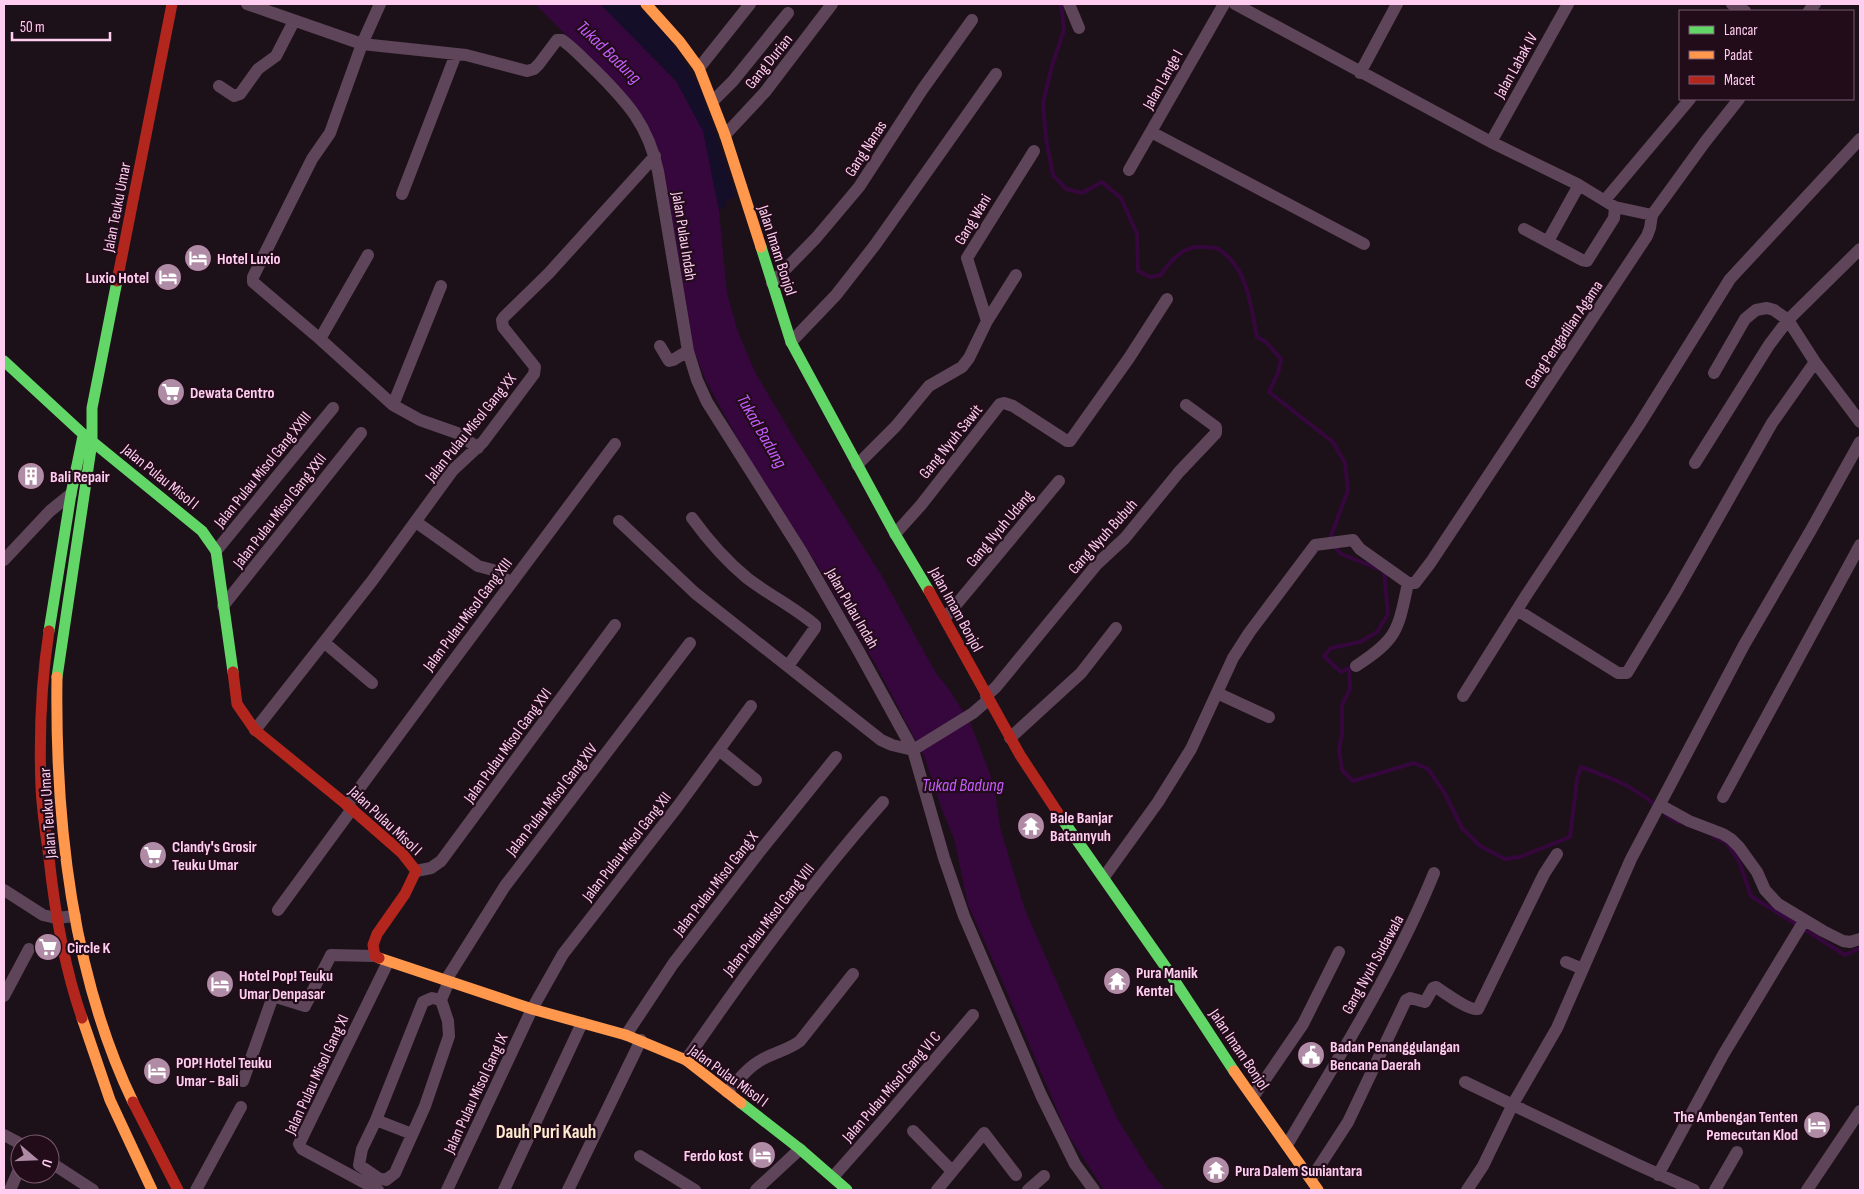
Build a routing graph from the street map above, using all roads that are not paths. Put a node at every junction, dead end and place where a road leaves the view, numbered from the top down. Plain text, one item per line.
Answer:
1 (172, 4) edge
2 (247, 4) edge
3 (380, 4) edge
4 (646, 4) edge
5 (750, 4) edge
6 (832, 4) edge
7 (1069, 4) edge
8 (1224, 4) edge
9 (1236, 4) edge
10 (1397, 4) edge
11 (1568, 4) edge
12 (1732, 4) edge
13 (1743, 10) edge
14 (788, 14) dead end
15 (972, 20) dead end
16 (294, 21) junction
17 (1078, 28) dead end
18 (362, 44) junction
19 (456, 54) junction
20 (699, 68) junction
21 (1360, 73) junction
22 (996, 74) dead end
23 (219, 86) dead end
24 (1689, 100) edge
25 (1738, 100) edge
26 (713, 101) junction
27 (1151, 132) junction
28 (725, 135) junction
29 (1860, 139) edge
30 (1491, 142) junction
31 (1034, 151) dead end
32 (655, 156) junction
33 (1129, 170) dead end
34 (1579, 185) junction
35 (402, 194) dead end
36 (1610, 204) junction
37 (1652, 215) junction
38 (1524, 229) dead end
39 (1548, 241) junction
40 (1364, 244) dead end
41 (1860, 249) edge
42 (368, 255) dead end
43 (1016, 276) dead end
44 (772, 283) junction
45 (441, 286) dead end
46 (1167, 299) dead end
47 (1788, 320) junction
48 (988, 321) junction
49 (320, 339) junction
50 (791, 342) junction
51 (660, 346) dead end
52 (688, 351) junction
53 (4, 361) edge
54 (1815, 362) junction
55 (1714, 374) dead end
56 (393, 405) junction
57 (1186, 405) dead end
58 (333, 408) dead end
59 (1860, 422) edge
60 (361, 433) dead end
61 (88, 438) junction
62 (1860, 442) edge
63 (615, 444) dead end
64 (478, 448) junction
65 (1695, 463) dead end
66 (857, 466) junction
67 (1059, 481) dead end
68 (71, 494) junction
69 (692, 518) dead end
70 (619, 521) dead end
71 (416, 522) junction
72 (895, 534) junction
73 (1860, 546) edge
74 (216, 551) junction
75 (4, 560) edge
76 (1408, 583) junction
77 (510, 584) junction
78 (223, 606) junction
79 (1517, 610) junction
80 (945, 618) junction
81 (615, 625) dead end
82 (1116, 628) dead end
83 (325, 643) junction
84 (690, 643) dead end
85 (788, 666) junction
86 (1356, 666) dead end
87 (372, 682) dead end
88 (1217, 693) junction
89 (1463, 696) dead end
90 (987, 698) junction
91 (751, 706) dead end
92 (1269, 717) dead end
93 (255, 730) junction
94 (1010, 738) junction
95 (915, 748) junction
96 (719, 750) junction
97 (836, 757) dead end
98 (756, 780) dead end
99 (1723, 797) dead end
100 (882, 802) dead end
101 (1660, 806) junction
102 (349, 807) junction
103 (1557, 854) dead end
104 (416, 871) junction
105 (1434, 873) dead end
106 (1104, 878) junction
107 (4, 890) edge
108 (278, 910) dead end
109 (74, 916) junction
110 (56, 918) junction
111 (1801, 927) junction
112 (1860, 939) edge
113 (29, 949) dead end
114 (1340, 952) dead end
115 (375, 956) junction
116 (388, 962) junction
117 (1566, 962) dead end
118 (1583, 969) junction
119 (853, 974) dead end
120 (447, 980) junction
121 (4, 996) edge
122 (441, 1000) junction
123 (532, 1009) junction
124 (973, 1015) dead end
125 (582, 1022) junction
126 (626, 1035) junction
127 (641, 1040) junction
128 (686, 1060) junction
129 (243, 1081) dead end
130 (1465, 1082) dead end
131 (728, 1092) junction
132 (1252, 1096) junction
133 (1513, 1104) junction
134 (241, 1107) dead end
135 (1860, 1111) edge
136 (376, 1120) junction
137 (913, 1131) dead end
138 (412, 1134) junction
139 (1286, 1145) junction
140 (800, 1149) junction
141 (1737, 1152) dead end
142 (640, 1156) dead end
143 (60, 1172) edge
144 (952, 1172) junction
145 (1016, 1174) dead end
146 (1658, 1175) junction
147 (1044, 1176) dead end
148 (833, 1177) junction
149 (1311, 1180) junction
150 (73, 1185) edge
151 (93, 1190) edge
152 (152, 1190) edge
153 (178, 1190) edge
154 (196, 1190) edge
155 (378, 1190) edge
156 (447, 1190) edge
157 (504, 1190) edge
158 (568, 1190) edge
159 (695, 1190) edge
160 (756, 1190) edge
161 (848, 1190) edge
162 (937, 1190) edge
163 (1028, 1190) edge
164 (1094, 1190) edge
165 (1318, 1190) edge
166 (1467, 1190) edge
167 (1694, 1190) edge
168 (1715, 1190) edge
169 (1807, 1190) edge

1 - 61 main road, Jalan Teuku Umar
2 - 16 street, Jalan Pulau Indah
3 - 18 street
4 - 20 main road, Jalan Imam Bonjol
5 - 20 street
6 - 28 street, Gang Durian
7 - 17 street
8 - 27 street, Jalan Lange I
9 - 21 street
10 - 21 street
11 - 30 street, Jalan Labak IV
12 - 13 street
14 - 26 street
15 - 44 street, Gang Nanas
16 - 18 street, Jalan Pulau Indah
16 - 23 street
18 - 19 street, Jalan Pulau Indah
18 - 49 street
19 - 32 street, Jalan Pulau Indah
19 - 35 street
20 - 26 main road, Jalan Imam Bonjol
21 - 30 street
22 - 50 street
24 - 36 street
25 - 37 street, Gang Pengadilan Agama
26 - 28 main road, Jalan Imam Bonjol
27 - 33 street, Jalan Lange I
27 - 40 street
28 - 44 main road, Jalan Imam Bonjol
29 - 79 street
30 - 34 street
31 - 48 street, Gang Wani
32 - 52 street, Jalan Pulau Indah
32 - 64 street, Jalan Pulau Misol Gang XX
34 - 36 street
34 - 39 street
36 - 37 street
36 - 39 street
37 - 76 street, Gang Pengadilan Agama
38 - 39 street
41 - 47 street
42 - 49 street
43 - 48 street
44 - 50 main road, Jalan Imam Bonjol
45 - 56 street
46 - 72 street, Gang Nyuh Sawit
47 - 54 street
47 - 55 street
47 - 65 street
48 - 66 street
49 - 56 street
50 - 66 main road, Jalan Imam Bonjol
51 - 52 street
52 - 95 street, Jalan Pulau Indah
53 - 61 main road, Jalan Pulau Misol I
54 - 59 street
54 - 79 street
56 - 64 street
57 - 90 street, Gang Nyuh Bubuh
58 - 74 street, Jalan Pulau Misol Gang XXIII
60 - 78 street, Jalan Pulau Misol Gang XXII
61 - 68 main road, Jalan Teuku Umar
61 - 74 main road, Jalan Pulau Misol I
61 - 109 main road, Jalan Teuku Umar
62 - 101 street
63 - 77 street, Jalan Pulau Misol Gang XIII
64 - 71 street, Jalan Pulau Misol Gang XX
66 - 72 main road, Jalan Imam Bonjol
67 - 80 street, Gang Nyuh Udang
68 - 75 street
68 - 110 main road, Jalan Teuku Umar
69 - 85 street
70 - 85 street
71 - 77 street
71 - 83 street, Jalan Pulau Misol Gang XX
72 - 80 main road, Jalan Imam Bonjol
73 - 99 street
74 - 78 main road, Jalan Pulau Misol I
76 - 86 street
76 - 88 street
77 - 102 street, Jalan Pulau Misol Gang XIII
78 - 93 main road, Jalan Pulau Misol I
79 - 89 street
80 - 90 main road, Jalan Imam Bonjol
81 - 104 street, Jalan Pulau Misol Gang XVI
82 - 94 street
83 - 87 street
83 - 93 street, Jalan Pulau Misol Gang XX
84 - 120 street, Jalan Pulau Misol Gang XIV
85 - 95 street
88 - 92 street
88 - 106 street
90 - 94 main road, Jalan Imam Bonjol
90 - 95 street
91 - 96 street, Jalan Pulau Misol Gang XII
93 - 102 main road, Jalan Pulau Misol I
94 - 106 main road, Jalan Imam Bonjol
95 - 164 street, Jalan Pulau Indah
96 - 98 street
96 - 123 street, Jalan Pulau Misol Gang XII
97 - 126 street, Jalan Pulau Misol Gang X
100 - 128 street, Jalan Pulau Misol Gang VIII
101 - 111 street
101 - 118 street
102 - 104 main road, Jalan Pulau Misol I
102 - 108 street, Jalan Pulau Misol Gang XIII
103 - 149 street
104 - 115 main road, Jalan Pulau Misol I
105 - 139 street, Gang Nyuh Sudawala
106 - 132 main road, Jalan Imam Bonjol
107 - 110 street
109 - 110 street
109 - 153 main road, Jalan Teuku Umar
110 - 152 main road, Jalan Teuku Umar
111 - 112 street
111 - 146 street
113 - 121 street
114 - 132 street
115 - 116 main road, Jalan Pulau Misol I
115 - 129 street
116 - 120 main road, Jalan Pulau Misol I
116 - 155 street, Jalan Pulau Misol Gang XI
117 - 118 street
118 - 133 street
119 - 131 street
120 - 122 street, Jalan Pulau Misol Gang XIV
120 - 123 main road, Jalan Pulau Misol I
122 - 136 street
122 - 138 street
123 - 125 main road, Jalan Pulau Misol I
123 - 156 street, Jalan Pulau Misol Gang IX
124 - 148 street, Jalan Pulau Misol Gang VI C
125 - 126 main road, Jalan Pulau Misol I
125 - 157 street
126 - 127 main road, Jalan Pulau Misol I
127 - 128 main road, Jalan Pulau Misol I
127 - 158 street
128 - 131 main road, Jalan Pulau Misol I
130 - 133 street
131 - 140 main road, Jalan Pulau Misol I
132 - 139 main road, Jalan Imam Bonjol
133 - 146 street
133 - 166 street
134 - 154 street
135 - 169 street
136 - 138 street
136 - 138 street
137 - 144 street
139 - 149 main road, Jalan Imam Bonjol
140 - 148 main road, Jalan Pulau Misol I
140 - 160 street
141 - 168 street
142 - 159 street
143 - 150 street
144 - 145 street
144 - 162 street
146 - 167 street
147 - 163 street
148 - 161 main road, Jalan Pulau Misol I
149 - 165 main road, Jalan Imam Bonjol
150 - 151 street

